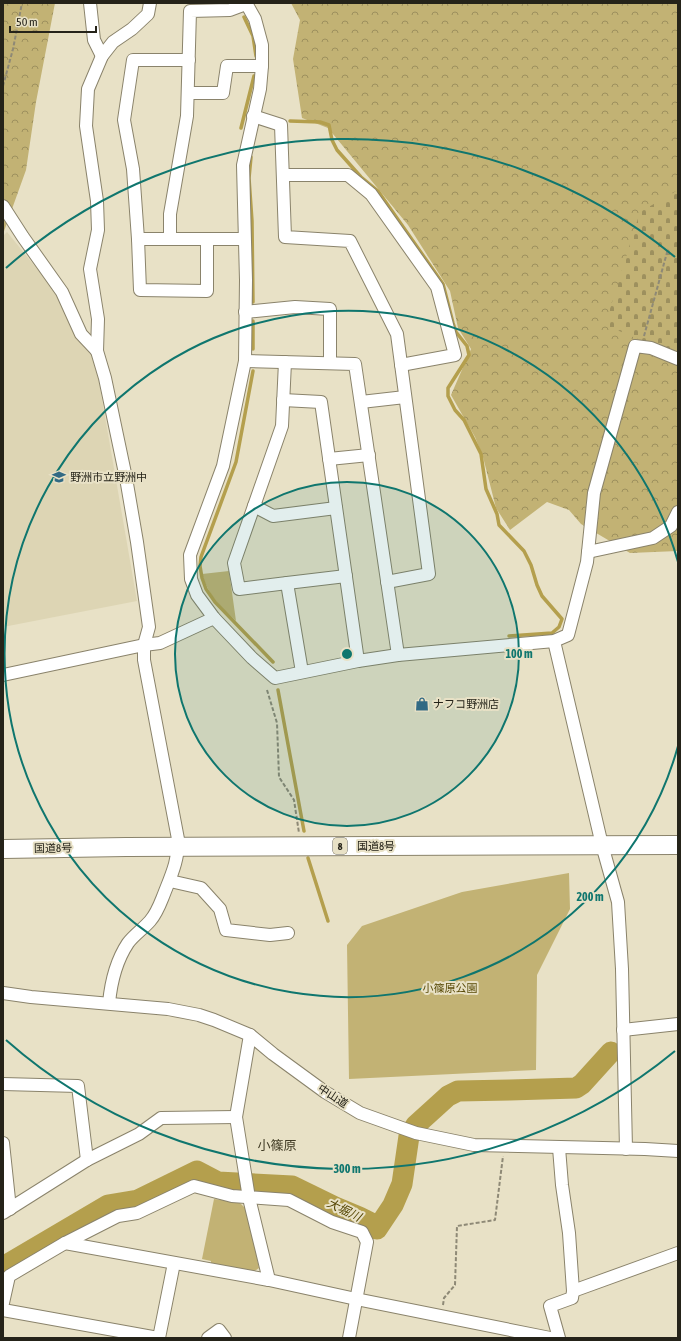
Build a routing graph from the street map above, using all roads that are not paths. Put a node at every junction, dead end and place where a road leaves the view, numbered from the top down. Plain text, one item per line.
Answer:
1 (90, 3) edge
2 (150, 3) edge
3 (246, 3) edge
4 (102, 56) junction
5 (189, 60) junction
6 (262, 66) junction
7 (188, 93) junction
8 (253, 116) junction
9 (283, 174) junction
10 (3, 206) edge
11 (170, 238) junction
12 (138, 239) junction
13 (207, 239) junction
14 (244, 239) junction
15 (245, 312) junction
16 (97, 351) junction
17 (678, 359) edge
18 (245, 361) junction
19 (285, 362) junction
20 (330, 363) junction
21 (401, 365) junction
22 (405, 397) junction
23 (283, 400) junction
24 (361, 402) junction
25 (369, 455) junction
26 (329, 459) junction
27 (254, 506) junction
28 (336, 508) junction
29 (678, 512) edge
30 (588, 552) junction
31 (346, 576) junction
32 (387, 582) junction
33 (287, 583) junction
34 (214, 618) junction
35 (554, 641) junction
36 (144, 645) junction
37 (398, 655) junction
38 (358, 660) junction
39 (302, 672) junction
40 (3, 674) edge
41 (602, 845) junction
42 (678, 845) edge
43 (178, 847) junction
44 (3, 849) edge
45 (170, 881) junction
46 (288, 933) dead end
47 (3, 993) edge
48 (109, 1003) junction
49 (678, 1024) edge
50 (623, 1030) junction
51 (250, 1035) junction
52 (3, 1084) edge
53 (236, 1117) junction
54 (3, 1143) edge
55 (559, 1148) junction
56 (626, 1149) junction
57 (678, 1151) edge
58 (87, 1160) junction
59 (249, 1194) junction
60 (6, 1211) edge
61 (65, 1243) junction
62 (678, 1253) edge
63 (174, 1263) junction
64 (269, 1280) junction
65 (573, 1291) junction
66 (356, 1299) junction
67 (3, 1303) edge
68 (3, 1310) edge
69 (158, 1338) edge
70 (208, 1338) edge
71 (225, 1338) edge
72 (349, 1338) edge
73 (550, 1338) edge
74 (559, 1338) edge

1 - 4 street
2 - 4 street
3 - 5 street
3 - 6 street
4 - 16 street
5 - 7 street
5 - 12 street
6 - 7 street
6 - 8 street
7 - 11 street
8 - 9 street
8 - 14 street
9 - 21 street
9 - 21 street
10 - 16 street
11 - 12 street
11 - 13 street
12 - 13 street
13 - 14 street
14 - 15 street
15 - 18 street
15 - 20 street
16 - 36 street
17 - 30 street
18 - 19 street
18 - 34 street
19 - 20 street
19 - 23 street
20 - 24 street
21 - 22 street
22 - 24 street
22 - 32 street
23 - 26 street
23 - 27 street
24 - 25 street
25 - 26 street
25 - 32 street
26 - 28 street
27 - 28 street
27 - 33 street
28 - 31 street
29 - 30 street
30 - 35 street
31 - 33 street
31 - 38 street
32 - 37 street
33 - 39 street
34 - 36 street
34 - 39 street
35 - 37 street
35 - 41 street
36 - 40 street
36 - 43 street
37 - 38 street
38 - 39 street
41 - 42 highway, 国道8号 / 8
41 - 43 highway, 国道8号 / 8
41 - 50 street
43 - 44 highway, 国道8号 / 8
43 - 45 street
45 - 46 street
45 - 48 street
47 - 48 street, 中山道
48 - 51 street, 中山道
49 - 50 street
50 - 56 street
51 - 53 street
51 - 55 street, 中山道
52 - 58 street
53 - 58 street
53 - 59 street
54 - 60 street
55 - 56 street, 中山道
55 - 65 street
56 - 57 street, 中山道
58 - 60 street
59 - 61 street
59 - 64 street
59 - 66 street
61 - 63 street
61 - 67 street
62 - 65 street
63 - 64 street
63 - 69 street
64 - 66 street
65 - 74 street
66 - 72 street
66 - 73 street
68 - 69 street
70 - 71 street

